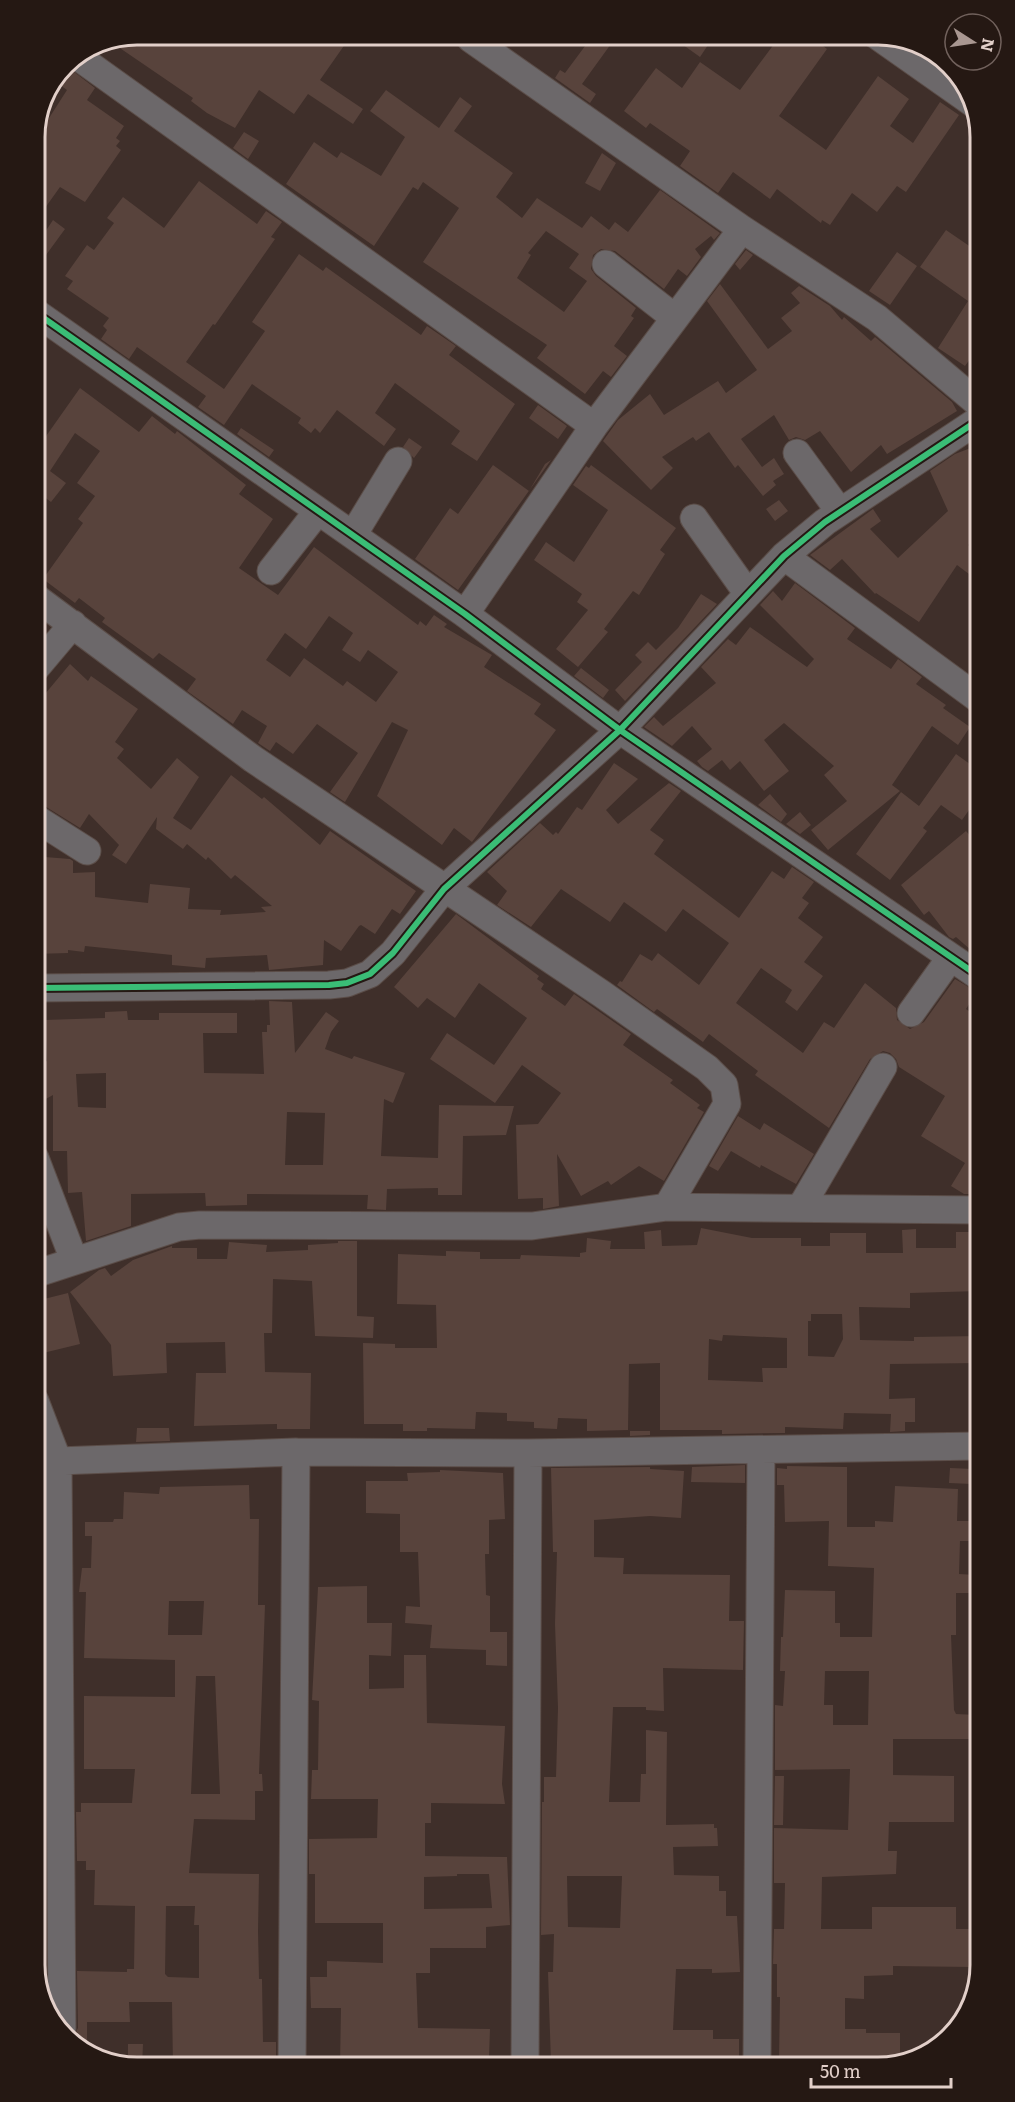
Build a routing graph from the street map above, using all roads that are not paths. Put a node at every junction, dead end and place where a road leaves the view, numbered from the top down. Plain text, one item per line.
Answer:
1 (480, 45) edge
2 (892, 46) edge
3 (85, 62) edge
4 (959, 94) edge
5 (742, 230) junction
6 (606, 264) dead end
7 (675, 318) junction
8 (45, 319) edge
9 (970, 396) edge
10 (594, 426) junction
11 (970, 426) edge
12 (797, 453) dead end
13 (398, 461) dead end
14 (318, 511) junction
15 (840, 512) junction
16 (694, 518) dead end
17 (353, 535) junction
18 (784, 556) junction
19 (271, 572) dead end
20 (748, 594) junction
21 (45, 604) edge
22 (465, 614) junction
23 (73, 624) junction
24 (45, 657) edge
25 (970, 692) edge
26 (620, 730) junction
27 (45, 824) edge
28 (87, 851) dead end
29 (444, 889) junction
30 (951, 957) junction
31 (970, 970) edge
32 (45, 988) edge
33 (910, 1013) dead end
34 (883, 1066) dead end
35 (45, 1184) edge
36 (667, 1207) junction
37 (801, 1207) junction
38 (970, 1209) edge
39 (74, 1260) junction
40 (45, 1270) edge
41 (45, 1428) edge
42 (970, 1446) edge
43 (761, 1450) junction
44 (296, 1452) junction
45 (528, 1453) junction
46 (58, 1461) junction
47 (45, 1469) edge
48 (62, 2018) edge
49 (292, 2057) edge
50 (525, 2057) edge
51 (757, 2057) edge

1 - 5 street
2 - 4 street
3 - 10 street
5 - 7 street
5 - 9 street
6 - 7 street
7 - 10 street
8 - 14 street
10 - 22 street
11 - 15 street
12 - 15 street
13 - 17 street
14 - 17 street
14 - 19 street
15 - 18 street
16 - 20 street
17 - 22 street
18 - 20 street
18 - 25 street
20 - 26 street
21 - 23 street
22 - 26 street
23 - 24 street
23 - 29 street
26 - 29 street
26 - 30 street
27 - 28 street
29 - 32 street
29 - 36 street
30 - 31 street
30 - 33 street
34 - 37 street
35 - 39 street
36 - 37 street
36 - 39 street
37 - 38 street
39 - 40 street
41 - 46 street
42 - 43 street
43 - 45 street
43 - 51 street
44 - 45 street
44 - 46 street
44 - 49 street
45 - 50 street
46 - 47 street
46 - 48 street

